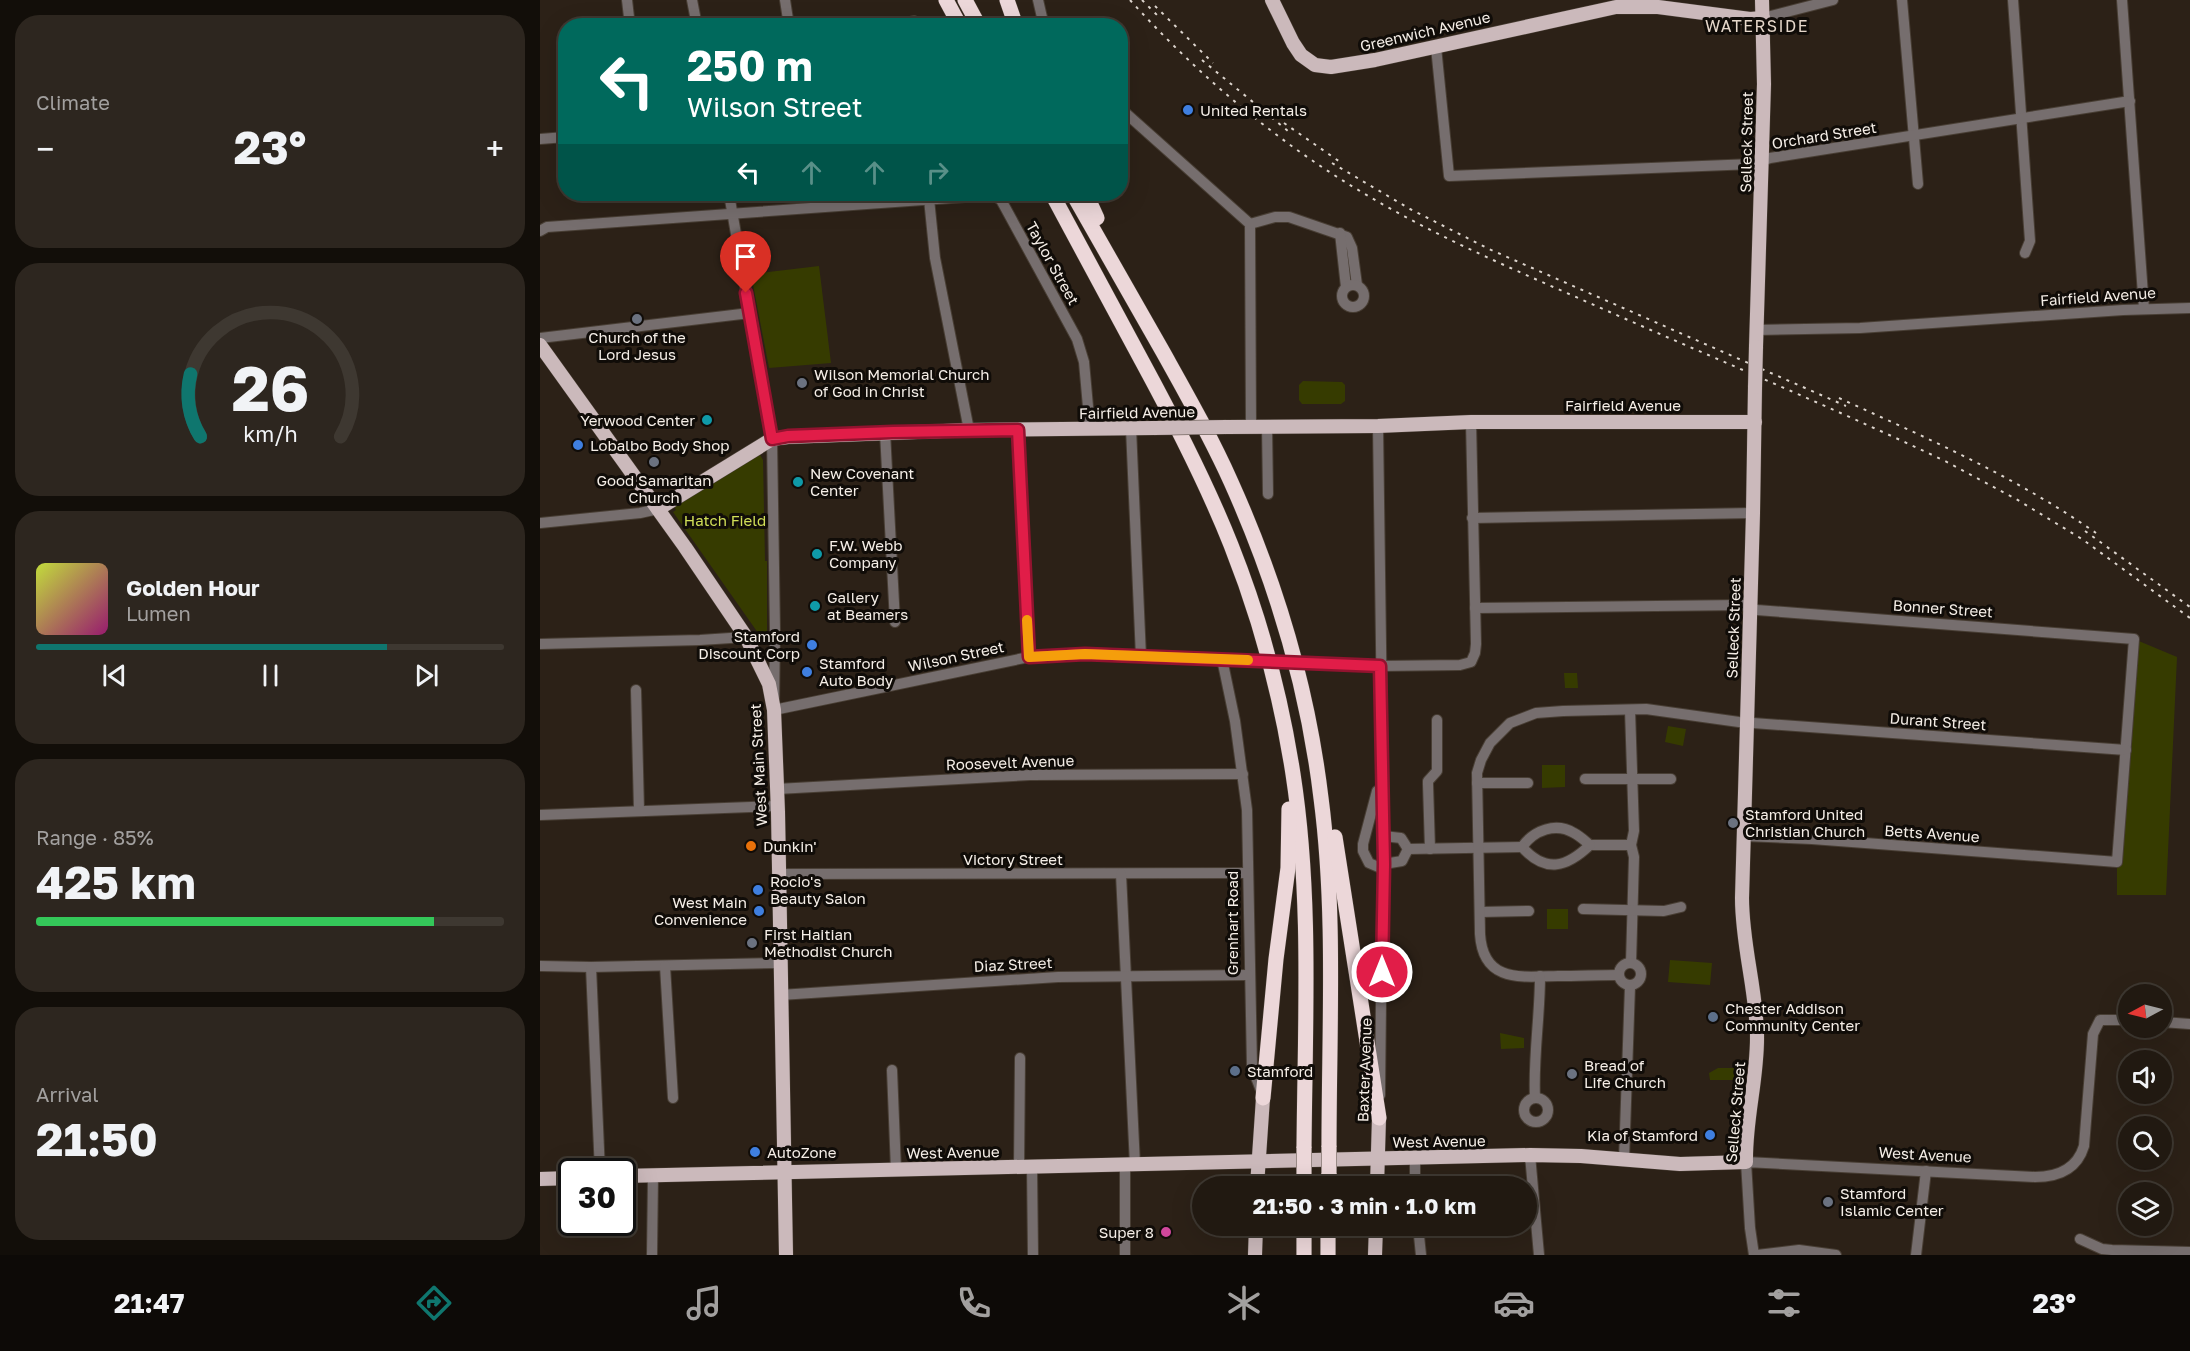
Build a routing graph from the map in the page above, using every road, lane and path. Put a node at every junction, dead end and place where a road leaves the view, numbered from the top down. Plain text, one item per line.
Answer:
1 (627, 0) edge
2 (692, 0) edge
3 (785, 0) edge
4 (946, 0) edge
5 (965, 0) edge
6 (1006, 0) edge
7 (1038, 0) edge
8 (1272, 0) edge
9 (1762, 0) edge
10 (1833, 0) edge
11 (1902, 0) edge
12 (2013, 0) edge
13 (2122, 0) edge
14 (629, 18) edge
15 (695, 18) edge
16 (788, 18) edge
17 (956, 18) edge
18 (975, 18) edge
19 (1013, 18) edge
20 (1042, 18) edge
21 (1763, 18) junction
22 (1436, 46) junction
23 (2130, 101) junction
24 (1128, 115) edge
25 (2022, 118) junction
26 (1914, 135) junction
27 (558, 138) edge
28 (540, 140) edge
29 (1762, 160) junction
30 (1918, 184) dead end
31 (730, 201) edge
32 (903, 201) edge
33 (929, 201) edge
34 (1001, 201) edge
35 (1056, 201) edge
36 (1077, 201) edge
37 (1089, 201) edge
38 (733, 214) junction
39 (1250, 224) junction
40 (540, 231) edge
41 (2025, 253) dead end
42 (1351, 286) dead end
43 (1131, 295) junction
44 (2190, 308) edge
45 (2144, 309) junction
46 (750, 313) junction
47 (1756, 330) junction
48 (540, 338) edge
49 (540, 345) edge
50 (1471, 422) junction
51 (1755, 422) junction
52 (1267, 426) junction
53 (1378, 426) junction
54 (1251, 427) junction
55 (1131, 428) junction
56 (1090, 429) junction
57 (969, 430) junction
58 (1018, 430) junction
59 (885, 432) junction
60 (772, 439) junction
61 (1268, 495) dead end
62 (658, 509) junction
63 (1753, 513) junction
64 (1472, 518) junction
65 (540, 523) edge
66 (1475, 608) junction
67 (1750, 608) junction
68 (895, 622) dead end
69 (775, 631) junction
70 (746, 637) junction
71 (540, 644) edge
72 (1029, 657) junction
73 (1141, 657) junction
74 (1222, 659) junction
75 (759, 660) junction
76 (1380, 666) junction
77 (636, 690) dead end
78 (1306, 708) junction
79 (774, 710) junction
80 (1630, 710) junction
81 (1437, 720) dead end
82 (1747, 722) junction
83 (1288, 746) junction
84 (2126, 750) junction
85 (1382, 758) junction
86 (1243, 774) junction
87 (1585, 779) dead end
88 (1632, 779) junction
89 (1671, 779) dead end
90 (1477, 783) junction
91 (1528, 783) dead end
92 (777, 789) junction
93 (778, 806) junction
94 (639, 810) junction
95 (540, 814) edge
96 (1383, 836) junction
97 (1744, 836) junction
98 (1590, 845) junction
99 (1631, 845) junction
100 (1522, 847) junction
101 (1478, 848) junction
102 (1408, 849) junction
103 (1430, 849) junction
104 (1383, 867) junction
105 (1248, 873) junction
106 (779, 874) junction
107 (1120, 874) junction
108 (1681, 907) dead end
109 (1583, 909) dead end
110 (1632, 910) junction
111 (1529, 911) dead end
112 (1480, 912) junction
113 (779, 963) junction
114 (1631, 963) junction
115 (540, 966) edge
116 (665, 966) junction
117 (591, 967) junction
118 (1248, 975) junction
119 (1619, 975) junction
120 (1125, 976) junction
121 (1540, 976) junction
122 (1630, 986) junction
123 (780, 995) junction
124 (2118, 1020) edge
125 (2172, 1023) edge
126 (2190, 1024) edge
127 (1020, 1058) dead end
128 (892, 1070) dead end
129 (673, 1098) dead end
130 (1263, 1098) junction
131 (1535, 1098) dead end
132 (1379, 1118) junction
133 (1530, 1155) junction
134 (599, 1158) edge
135 (1377, 1158) junction
136 (1415, 1158) junction
137 (1624, 1160) junction
138 (1746, 1162) junction
139 (1259, 1163) junction
140 (1130, 1165) junction
141 (1026, 1167) junction
142 (896, 1170) junction
143 (785, 1171) junction
144 (1926, 1171) junction
145 (653, 1175) junction
146 (636, 1176) edge
147 (1258, 1176) edge
148 (1304, 1176) edge
149 (1328, 1176) edge
150 (1377, 1176) edge
151 (1415, 1176) edge
152 (558, 1178) edge
153 (540, 1179) edge
154 (1256, 1236) edge
155 (1304, 1236) edge
156 (1328, 1236) edge
157 (1376, 1236) edge
158 (1419, 1236) edge
159 (2080, 1239) dead end
160 (2190, 1252) edge
161 (652, 1255) edge
162 (786, 1255) edge
163 (1033, 1255) edge
164 (1125, 1255) edge
165 (1255, 1255) edge
166 (1304, 1255) edge
167 (1328, 1255) edge
168 (1375, 1255) edge
169 (1422, 1255) edge
170 (1539, 1255) edge
171 (1756, 1255) edge
172 (1836, 1255) edge
173 (1916, 1255) edge

1 - 14 street
2 - 15 street
3 - 16 street
4 - 17 highway
5 - 18 highway
6 - 19 highway
7 - 20 street
8 - 22 main road, Greenwich Avenue
9 - 21 main road, Selleck Street
10 - 21 street
11 - 26 street
12 - 25 street
13 - 23 street
21 - 22 main road, Greenwich Avenue
21 - 29 main road, Selleck Street
22 - 29 street, Orchard Street
23 - 25 street, Orchard Street
23 - 45 street
24 - 39 street
25 - 26 street, Orchard Street
25 - 41 street
26 - 29 street, Orchard Street
26 - 30 street
27 - 28 street
29 - 47 main road, Selleck Street
31 - 38 street
32 - 38 street, Taylor Street
33 - 57 street
34 - 56 street, Taylor Street
35 - 83 highway
36 - 43 highway
37 - 43 highway
38 - 40 street, Taylor Street
38 - 46 street
39 - 42 street
39 - 54 street
43 - 78 highway
44 - 45 street, Fairfield Avenue
45 - 47 street, Fairfield Avenue
46 - 48 street
46 - 60 street
47 - 51 main road, Selleck Street, bridge
49 - 62 main road, West Main Street
50 - 51 main road, Fairfield Avenue
50 - 53 main road, Fairfield Avenue
50 - 64 street
51 - 63 main road, Selleck Street
52 - 53 main road, Fairfield Avenue
52 - 54 main road, Fairfield Avenue
52 - 61 street
53 - 76 street, Baxter Avenue
54 - 55 main road, Fairfield Avenue, bridge
55 - 56 main road, Fairfield Avenue
55 - 73 street
56 - 58 main road, Fairfield Avenue
57 - 58 main road, Fairfield Avenue
57 - 59 main road, Fairfield Avenue
58 - 72 street
59 - 60 main road, Fairfield Avenue
59 - 68 street
60 - 62 main road, Fairfield Avenue
60 - 69 street
62 - 65 street, Fairfield Avenue
62 - 70 main road, West Main Street
63 - 64 street
63 - 67 main road, Selleck Street
64 - 66 street
66 - 67 street, Bonner Street
66 - 76 street, Wilson Street
67 - 82 main road, Selleck Street
67 - 84 street, Bonner Street
69 - 75 street
69 - 79 street
70 - 71 street
70 - 75 main road, West Main Street
72 - 73 street, Wilson Street
72 - 79 street, Wilson Street
73 - 74 street, Wilson Street
74 - 76 street, Wilson Street, bridge
74 - 86 street, Grenhart Road
75 - 79 main road, West Main Street
76 - 85 street, Baxter Avenue
77 - 94 street
78 - 132 highway
78 - 149 highway, bridge
79 - 92 main road, West Main Street
80 - 82 street, Durant Street
80 - 88 street
80 - 90 street, Durant Street
81 - 103 street
82 - 84 street, Durant Street
82 - 97 main road, Selleck Street
83 - 130 highway
83 - 148 highway, bridge
84 - 97 street, Betts Avenue
85 - 96 street, Baxter Avenue
85 - 104 street
86 - 92 street, Roosevelt Avenue
86 - 105 street, Grenhart Road
87 - 88 street
88 - 89 street
88 - 99 street
90 - 91 street
90 - 101 street
92 - 93 main road, West Main Street
93 - 94 street
93 - 106 main road, West Main Street
94 - 95 street
96 - 102 street
96 - 104 street, Baxter Avenue
97 - 138 main road, Selleck Street
98 - 99 street
98 - 100 street
98 - 100 street
99 - 110 street
100 - 101 street
101 - 103 street
101 - 112 street
102 - 103 street
102 - 104 street
104 - 132 street, Baxter Avenue
105 - 107 street, Victory Street
105 - 118 street, Grenhart Road
106 - 107 street, Victory Street
106 - 113 main road, West Main Street
107 - 120 street
108 - 110 street
109 - 110 street
110 - 114 street
111 - 112 street
112 - 121 street
113 - 116 street
113 - 123 main road, West Main Street
114 - 119 street
114 - 122 street
115 - 117 street
116 - 117 street
116 - 129 street
117 - 134 street
118 - 120 street, Diaz Street
118 - 130 street, Grenhart Road
119 - 121 street
119 - 122 street
120 - 123 street, Diaz Street
120 - 140 street
121 - 131 street
122 - 137 street
123 - 143 main road, West Main Street
124 - 144 street, West Avenue
125 - 126 street
127 - 141 street
128 - 142 street
130 - 139 main road, Grenhart Road
132 - 135 main road, Baxter Avenue
133 - 136 main road, West Avenue
133 - 137 main road, West Avenue
133 - 170 street
135 - 136 main road, West Avenue
135 - 139 main road, West Avenue
135 - 150 main road, Baxter Avenue
136 - 151 street
137 - 138 main road, West Avenue
138 - 144 street, West Avenue
138 - 171 street, Selleck Street
139 - 140 main road, West Avenue
139 - 147 main road, Grenhart Road
140 - 141 main road, West Avenue
140 - 164 street
141 - 142 main road, West Avenue
141 - 163 street
142 - 143 main road, West Avenue
143 - 145 main road, West Avenue
143 - 162 main road, West Main Street
144 - 173 street
145 - 146 main road, West Avenue
145 - 161 street
152 - 153 main road
154 - 165 main road
155 - 166 highway
156 - 167 highway
157 - 168 main road
158 - 169 street
159 - 160 street
171 - 172 street

